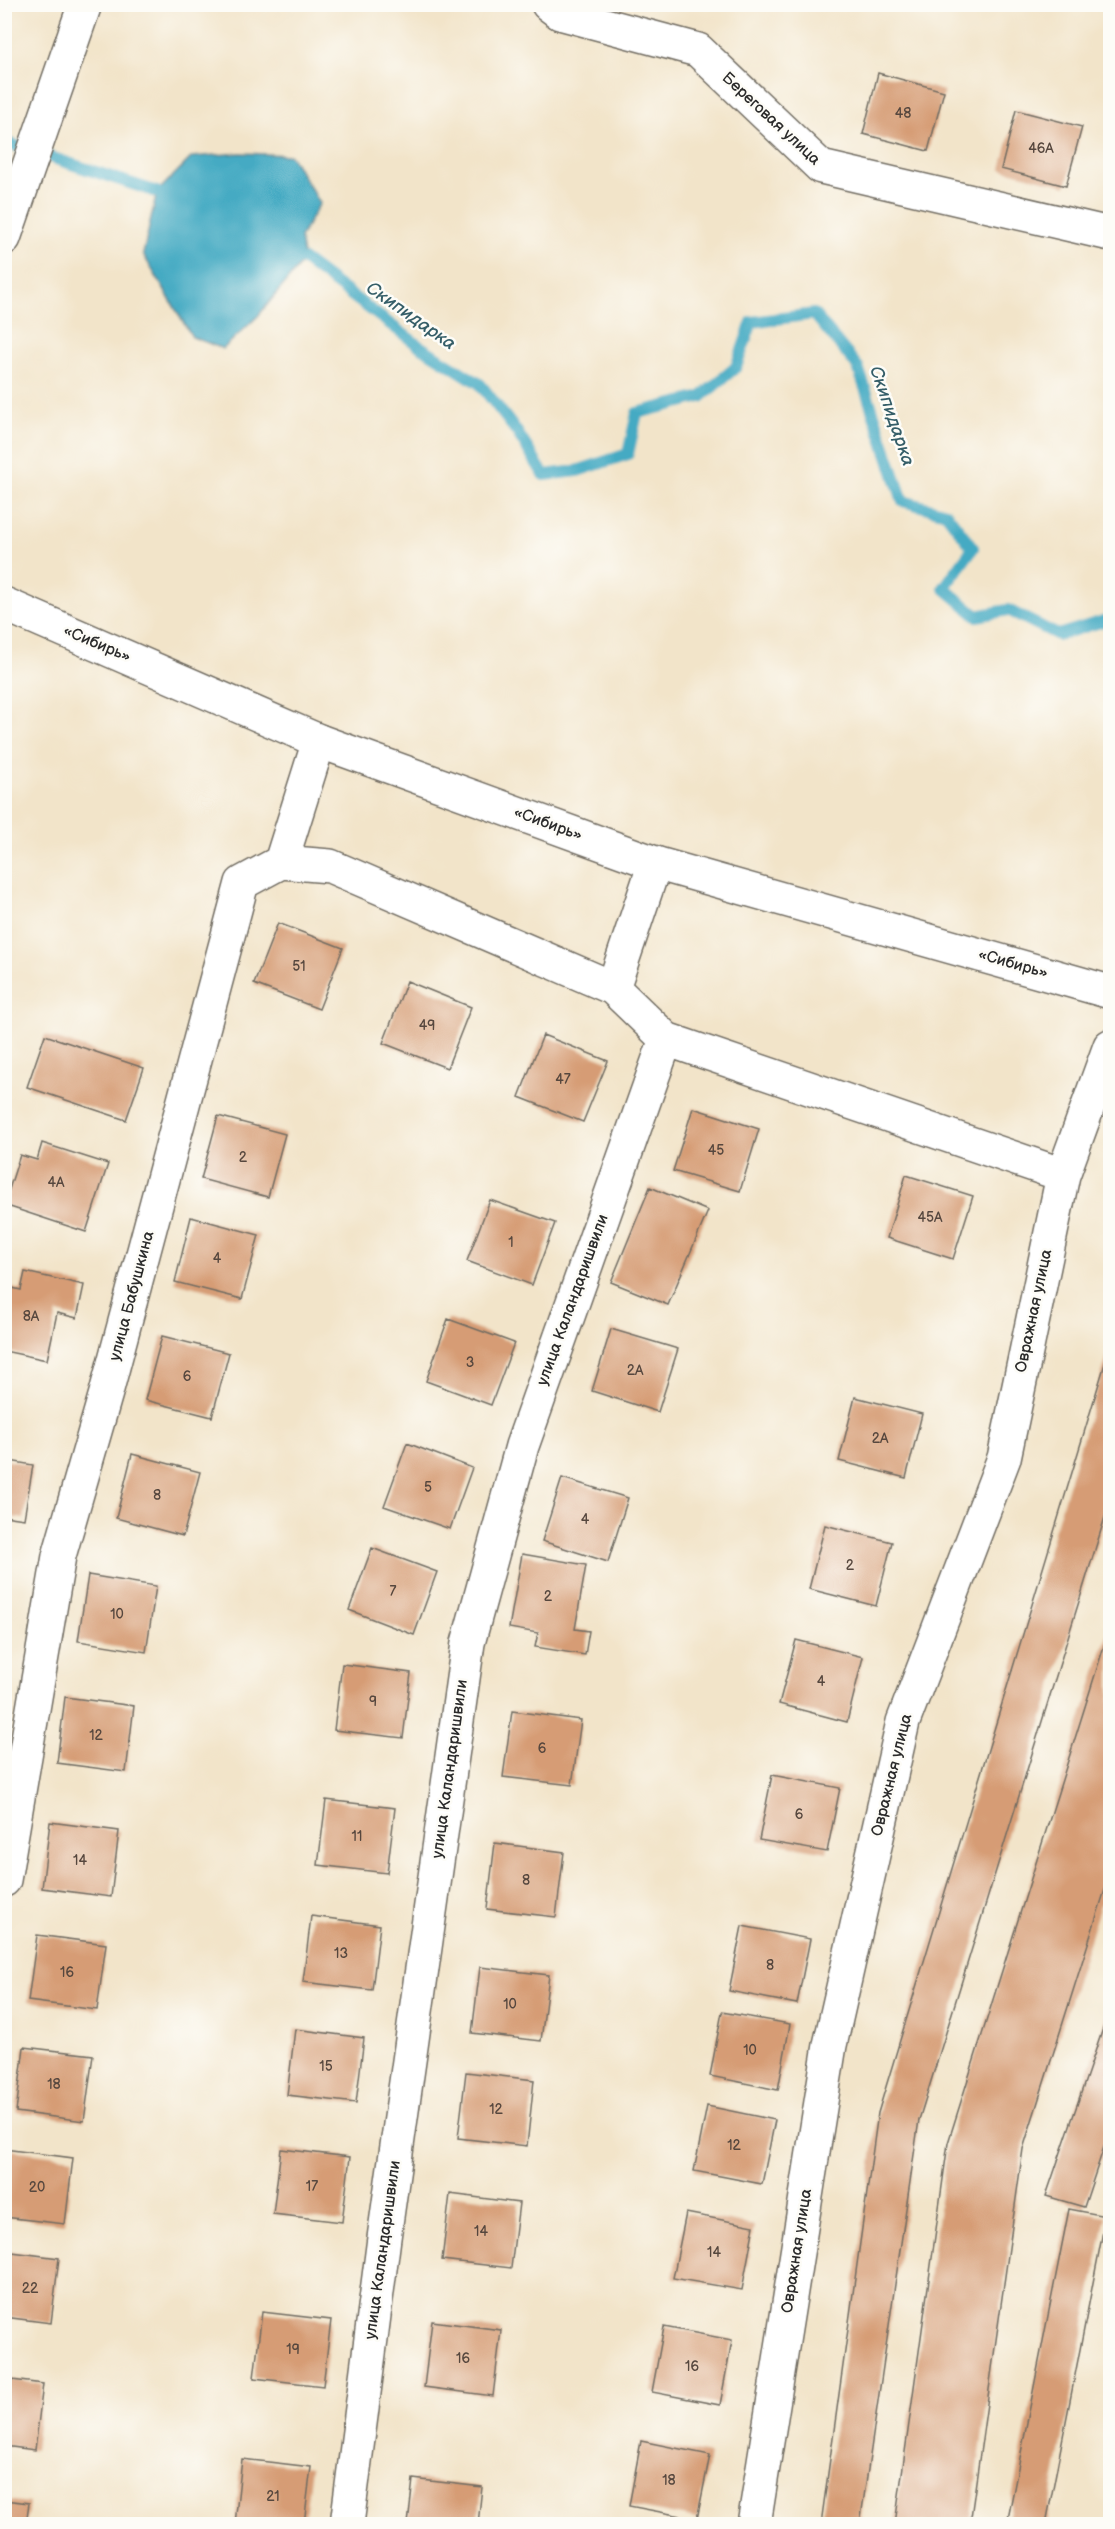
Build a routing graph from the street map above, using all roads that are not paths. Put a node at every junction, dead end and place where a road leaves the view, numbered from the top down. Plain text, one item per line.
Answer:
1 (85, 4) edge
2 (548, 4) edge
3 (1110, 234) edge
4 (4, 238) edge
5 (4, 604) edge
6 (319, 741) junction
7 (281, 862) junction
8 (655, 863) junction
9 (613, 988) junction
10 (1110, 992) edge
11 (666, 1039) junction
12 (1110, 1046) edge
13 (1063, 1175) junction
14 (4, 1881) edge
15 (347, 2524) edge
16 (754, 2524) edge

1 - 4 street
2 - 3 street, Береговая улица
5 - 6 street, «Сибирь»
6 - 7 street
6 - 8 street, «Сибирь»
7 - 9 street
7 - 14 street, улица Бабушкина
8 - 9 street
8 - 10 street, «Сибирь»
9 - 11 street
11 - 13 street
11 - 15 street, улица Каландаришвили
12 - 13 street, Овражная улица
13 - 16 street, Овражная улица

